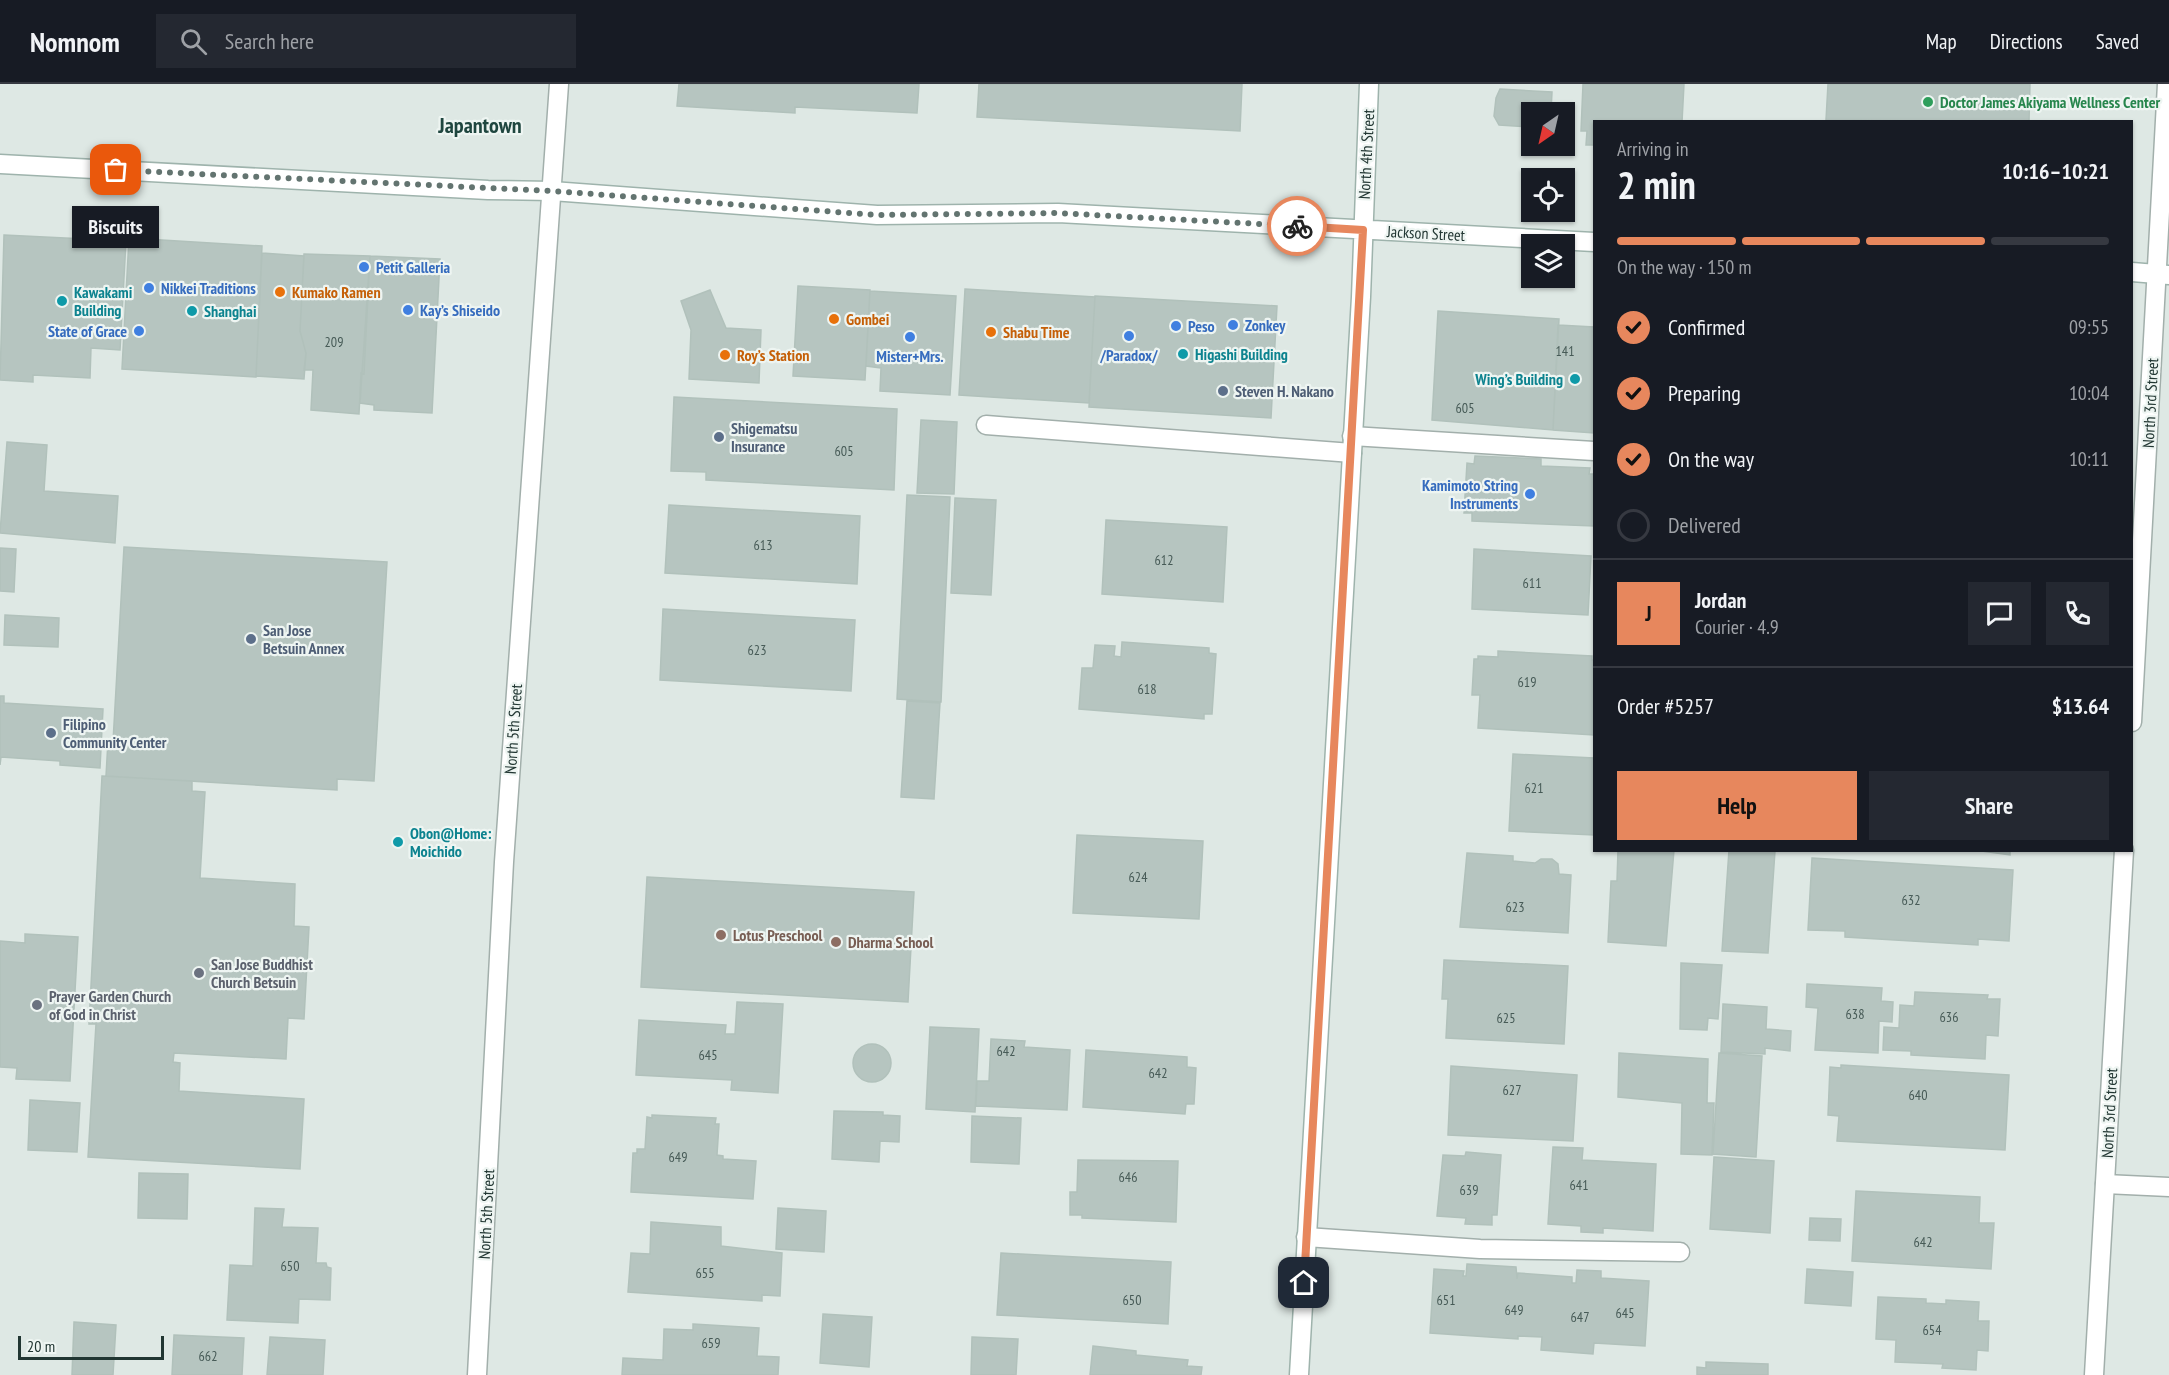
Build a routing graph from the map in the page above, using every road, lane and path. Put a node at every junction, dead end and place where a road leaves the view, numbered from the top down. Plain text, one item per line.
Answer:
1 (559, 84) edge
2 (1369, 84) edge
3 (2167, 84) edge
4 (0, 164) edge
5 (552, 191) junction
6 (1363, 230) junction
7 (1593, 242) edge
8 (2133, 273) edge
9 (2163, 274) edge
10 (986, 425) dead end
11 (1352, 445) junction
12 (1593, 451) edge
13 (2133, 708) edge
14 (2124, 852) edge
15 (2105, 1184) junction
16 (2169, 1187) edge
17 (1306, 1237) junction
18 (1680, 1252) dead end
19 (477, 1375) edge
20 (1299, 1375) edge
21 (2094, 1375) edge

1 - 5 street, North 5th Street
2 - 6 street, North 4th Street
3 - 9 street, North 3rd Street
4 - 5 street, Jackson Street
5 - 6 street, Jackson Street
5 - 19 street, North 5th Street
6 - 7 street, Jackson Street
6 - 11 street, North 4th Street
8 - 9 street
9 - 13 street, North 3rd Street
10 - 11 street
11 - 12 street
11 - 17 street, North 4th Street
14 - 15 street, North 3rd Street
15 - 16 street
15 - 21 street, North 3rd Street
17 - 18 street
17 - 20 street, North 4th Street

